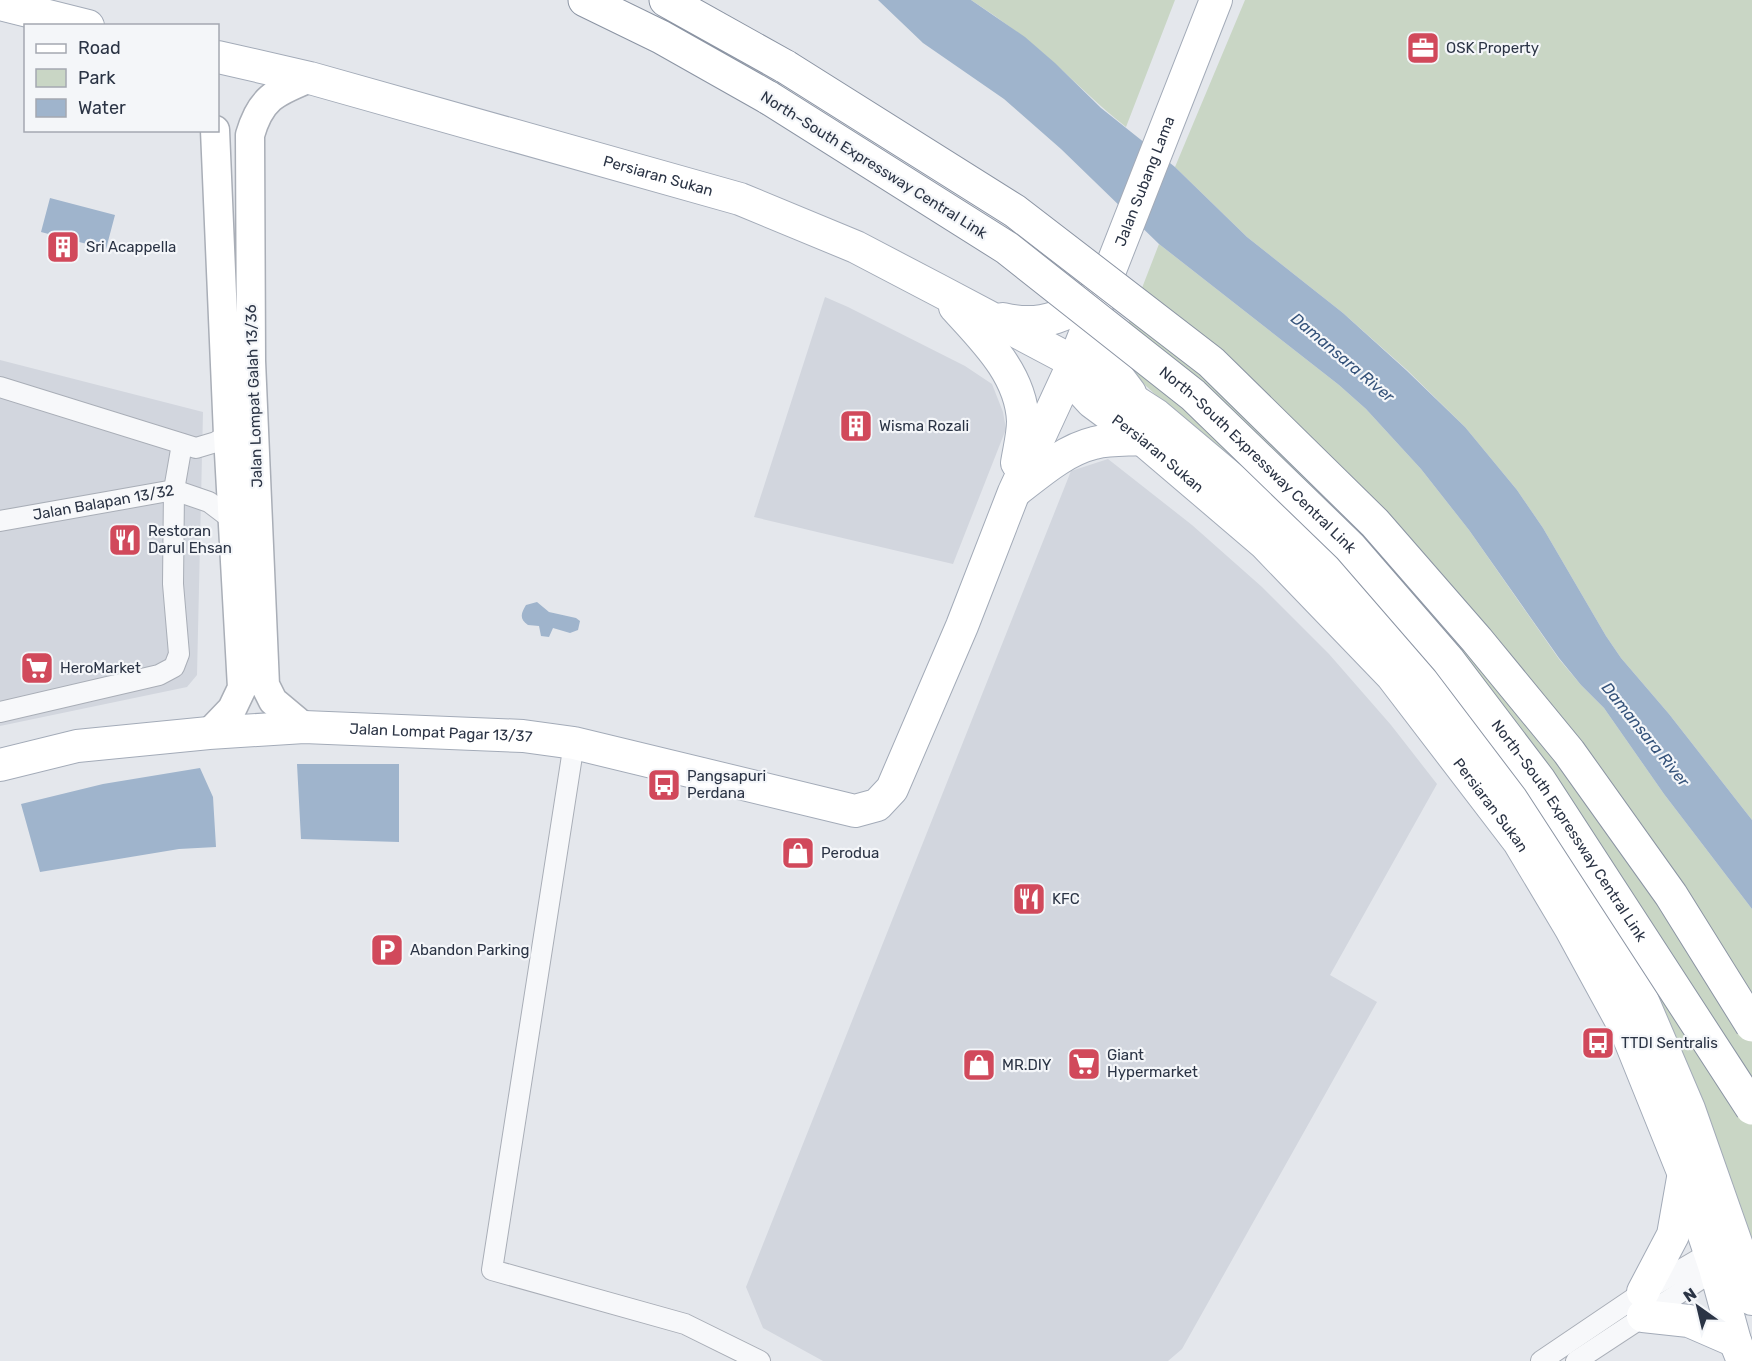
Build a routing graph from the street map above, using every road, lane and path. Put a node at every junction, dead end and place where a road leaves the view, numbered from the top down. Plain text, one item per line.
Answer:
1 (585, 0) edge
2 (666, 0) edge
3 (1216, 0) edge
4 (0, 4) edge
5 (80, 24) edge
6 (219, 57) edge
7 (310, 78) junction
8 (215, 132) edge
9 (940, 291) junction
10 (1099, 299) junction
11 (222, 308) junction
12 (982, 313) junction
13 (251, 361) junction
14 (1074, 362) junction
15 (0, 387) edge
16 (1137, 403) junction
17 (228, 435) junction
18 (1142, 439) junction
19 (182, 444) junction
20 (174, 490) junction
21 (1014, 492) junction
22 (0, 521) edge
23 (234, 521) junction
24 (0, 712) edge
25 (304, 727) junction
26 (209, 733) junction
27 (574, 743) junction
28 (0, 765) edge
29 (1752, 1025) edge
30 (1752, 1108) edge
31 (1683, 1172) junction
32 (1726, 1254) junction
33 (1752, 1299) edge
34 (1643, 1304) junction
35 (1739, 1351) edge
36 (760, 1361) edge
37 (1541, 1361) edge
38 (1576, 1361) edge

1 - 30 highway, North–South Expressway Central Link, bridge
2 - 29 highway, bridge
3 - 10 main road, Jalan Subang Lama
4 - 5 main road
6 - 7 main road, Persiaran Sukan
7 - 9 main road, Persiaran Sukan
7 - 13 street, Jalan Lompat Galah 13/36
8 - 11 street, Jalan Lompat Galah 13/36
9 - 12 main road, Persiaran Sukan
9 - 21 main road
10 - 12 main road
10 - 14 main road, Jalan Subang Lama
10 - 16 main road
11 - 13 street
11 - 17 street, Jalan Lompat Galah 13/36
12 - 14 main road, Persiaran Sukan
13 - 25 street, Jalan Lompat Galah 13/36
14 - 16 main road, Persiaran Sukan
14 - 18 main road, Persiaran Sukan
14 - 21 main road, Jalan Subang Lama
15 - 19 street
16 - 32 main road, Persiaran Sukan
17 - 19 street
17 - 23 street, Jalan Lompat Galah 13/36
18 - 21 main road
18 - 31 main road, Persiaran Sukan
19 - 20 street
20 - 22 street, Jalan Balapan 13/32
20 - 23 street, Jalan Balapan 13/32
20 - 24 street
21 - 27 main road, Jalan Lompat Pagar 13/37
23 - 26 street, Jalan Lompat Galah 13/36
25 - 26 main road, Jalan Lompat Pagar 13/37
25 - 27 main road, Jalan Lompat Pagar 13/37
26 - 28 main road, Jalan Lompat Pagar 13/37
27 - 36 street
31 - 32 main road, Persiaran Sukan
31 - 34 main road
32 - 33 main road, Persiaran Sukan
32 - 34 street
32 - 35 main road, Persiaran Sukan
34 - 35 main road
34 - 37 street
34 - 38 street

